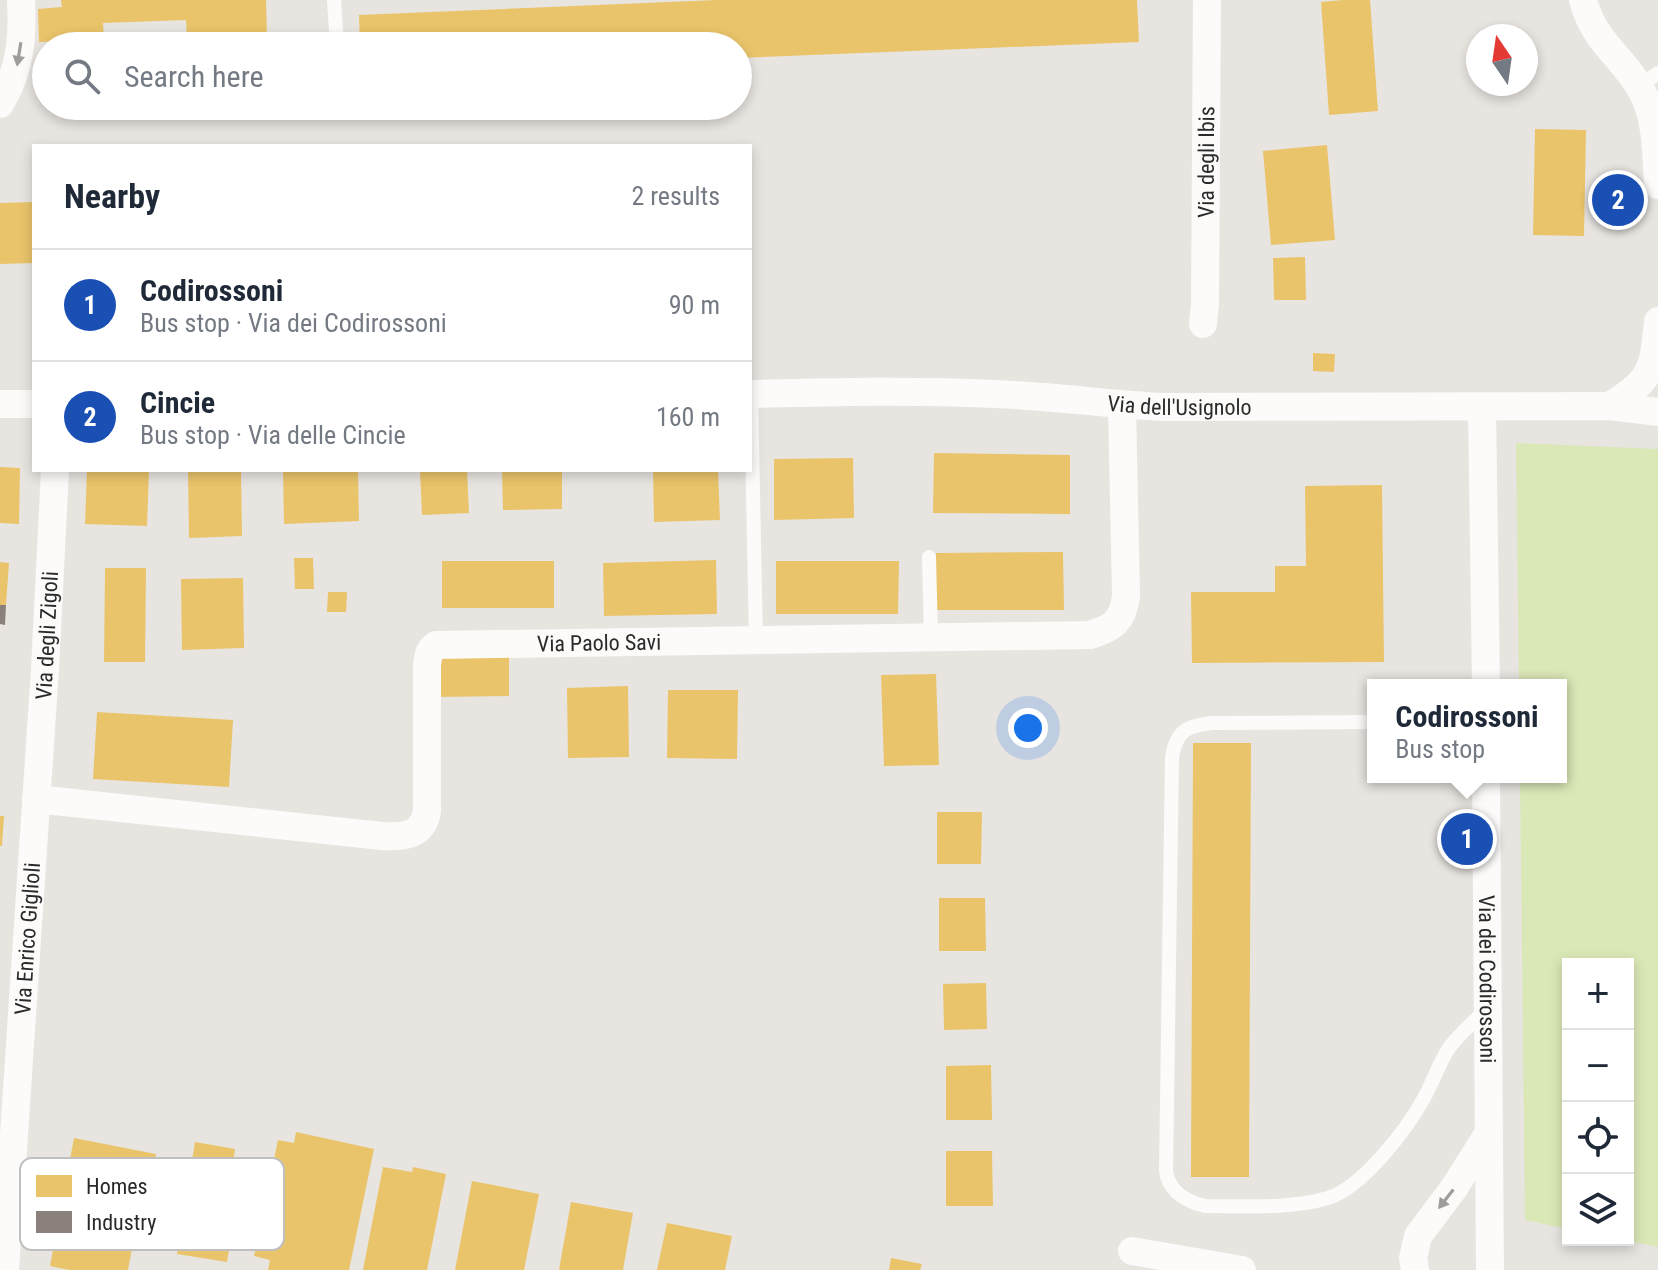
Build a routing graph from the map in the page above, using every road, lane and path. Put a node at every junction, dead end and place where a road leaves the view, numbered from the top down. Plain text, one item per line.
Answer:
1 (21, 0) edge
2 (334, 0) edge
3 (1207, 0) edge
4 (1583, 0) edge
5 (336, 32) edge
6 (1649, 80) edge
7 (0, 104) edge
8 (1658, 185) edge
9 (1658, 321) edge
10 (1203, 324) dead end
11 (752, 394) edge
12 (0, 404) edge
13 (32, 404) edge
14 (1122, 405) junction
15 (1610, 406) junction
16 (1482, 407) junction
17 (1658, 412) edge
18 (55, 472) edge
19 (752, 472) edge
20 (929, 557) dead end
21 (931, 637) junction
22 (756, 640) junction
23 (1486, 679) edge
24 (1367, 722) edge
25 (1486, 783) edge
26 (36, 799) junction
27 (1488, 1008) junction
28 (1488, 1134) junction
29 (1132, 1251) dead end
30 (5, 1270) edge
31 (1242, 1270) edge
32 (1415, 1270) edge
33 (1490, 1270) edge

1 -> 7 street
2 - 5 lane
3 - 10 street, Via degli Ibis
4 - 6 street
6 - 8 street
9 - 15 street
11 - 14 street, Via dell'Usignolo
12 - 13 street
14 - 16 street, Via dell'Usignolo
14 - 21 street, Via Paolo Savi
15 - 16 street, Via dell'Usignolo
15 - 17 street, Via dell'Usignolo
16 - 23 street
18 - 26 street, Via degli Zigoli
19 - 22 lane
20 - 21 lane
21 - 22 street, Via Paolo Savi
22 - 26 street, Via Paolo Savi
24 - 27 lane
25 - 27 street, Via dei Codirossoni
26 - 30 street, Via Enrico Giglioli
27 - 28 street, Via dei Codirossoni
28 -> 32 street
28 - 33 street, Via dei Codirossoni
29 - 31 street

